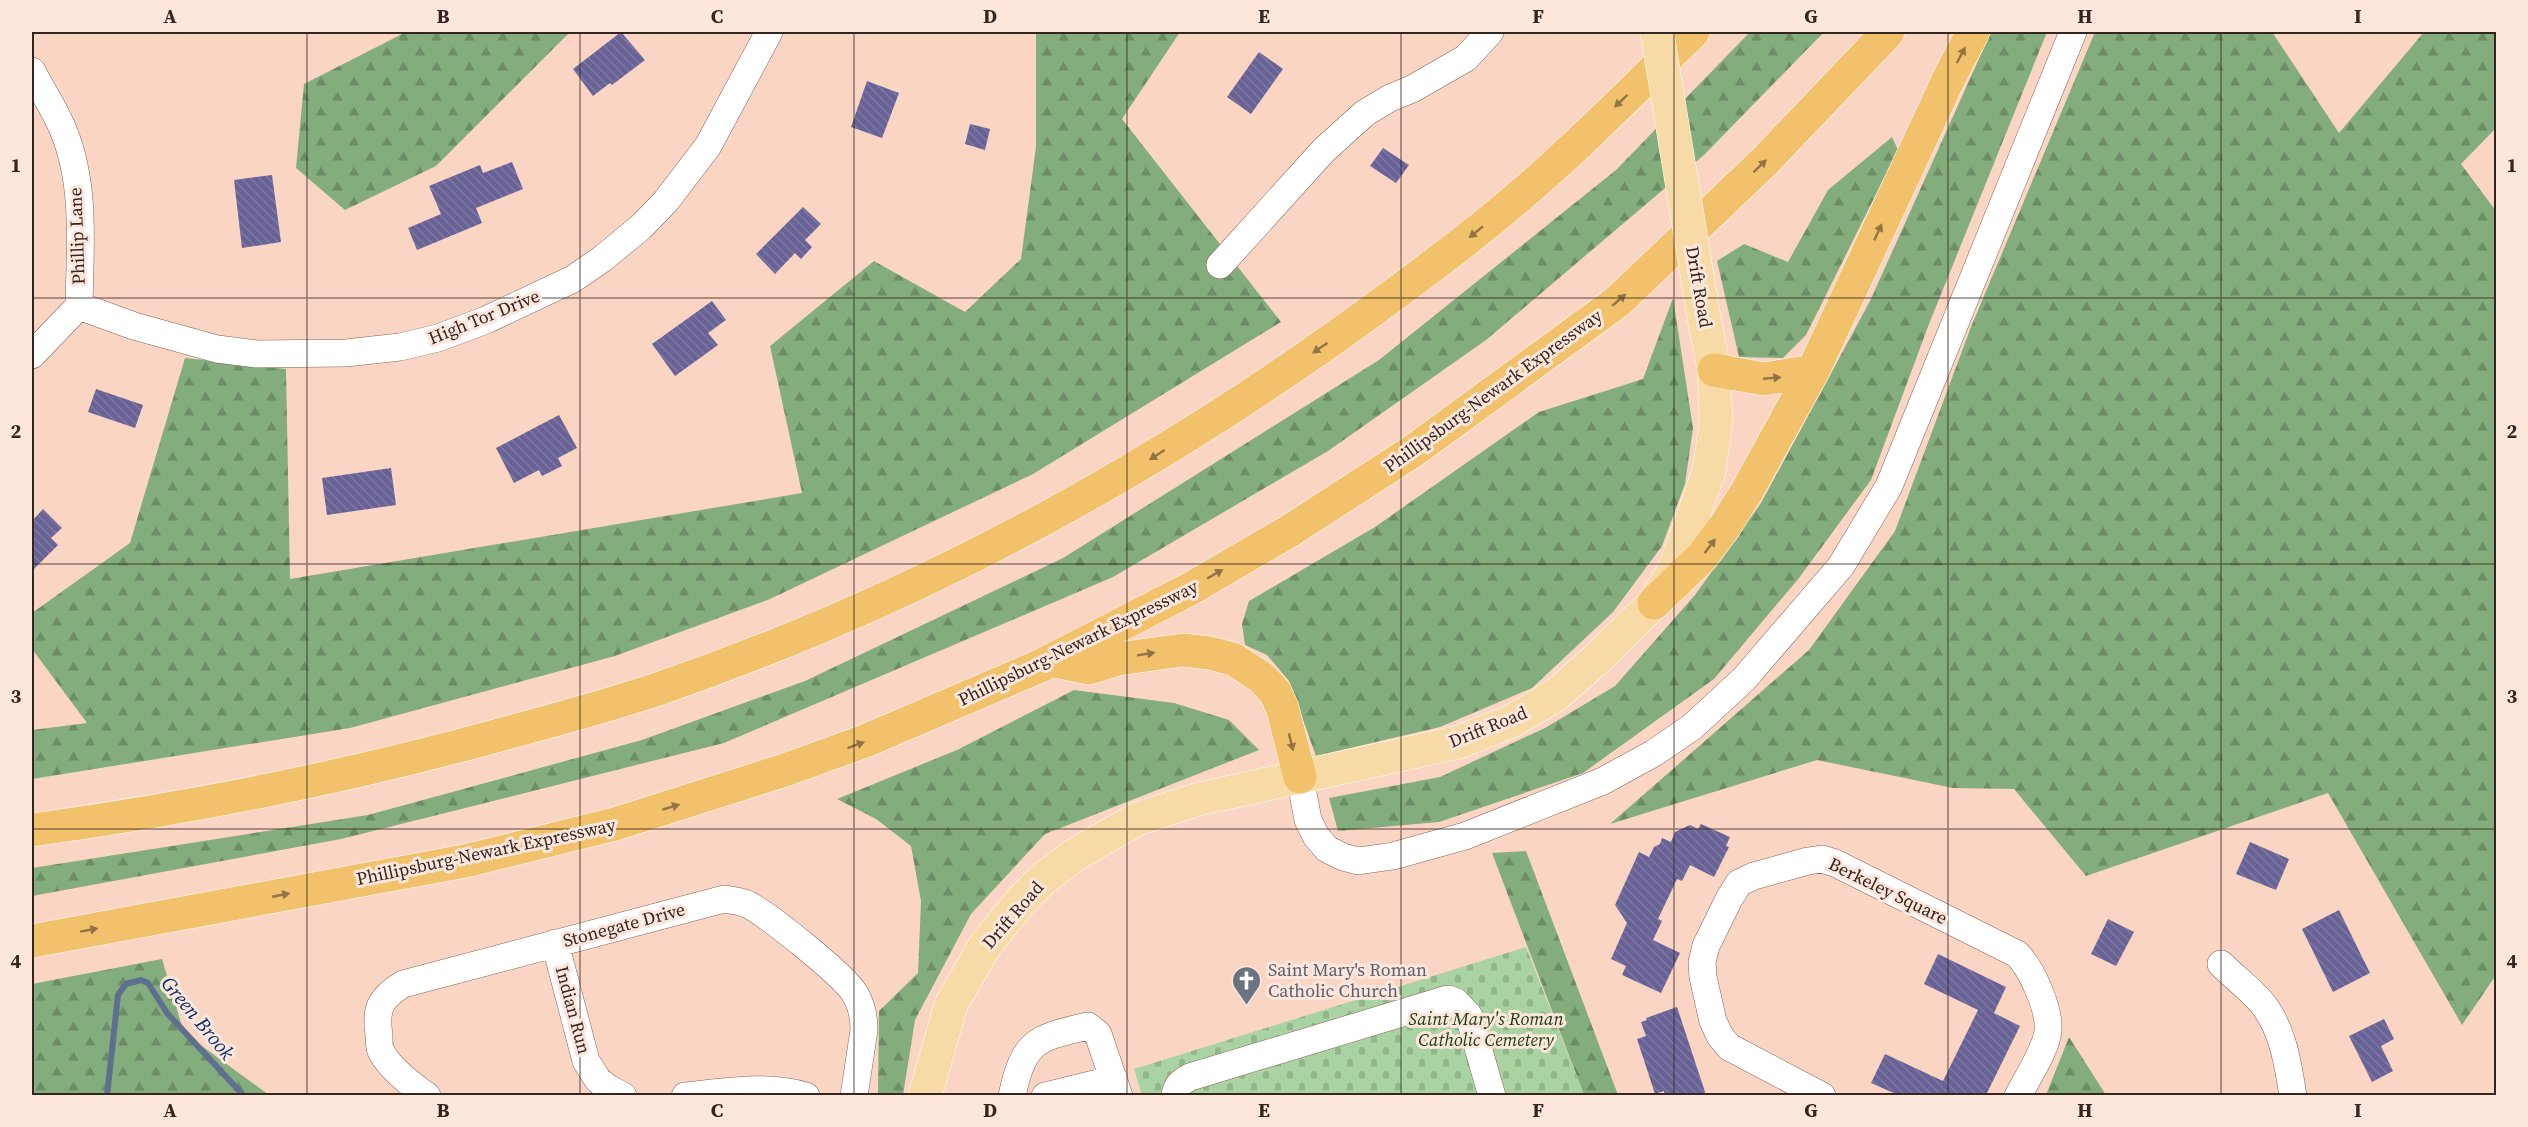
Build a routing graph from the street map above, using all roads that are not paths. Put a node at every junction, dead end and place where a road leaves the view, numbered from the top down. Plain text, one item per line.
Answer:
1 (769, 32) edge
2 (1490, 32) edge
3 (1657, 32) edge
4 (1694, 32) edge
5 (1887, 32) edge
6 (1973, 32) edge
7 (2073, 32) edge
8 (32, 71) edge
9 (1220, 265) dead end
10 (79, 306) junction
11 (32, 355) edge
12 (1714, 370) junction
13 (1813, 371) junction
14 (1654, 603) junction
15 (1052, 660) junction
16 (1300, 777) junction
17 (32, 830) edge
18 (32, 941) edge
19 (555, 943) junction
20 (2221, 964) dead end
21 (1116, 1087) edge
22 (427, 1095) edge
23 (623, 1095) edge
24 (685, 1095) edge
25 (806, 1095) edge
26 (854, 1095) edge
27 (925, 1095) edge
28 (1012, 1095) edge
29 (1045, 1095) edge
30 (1175, 1095) edge
31 (1492, 1095) edge
32 (1822, 1095) edge
33 (2018, 1095) edge
34 (2293, 1095) edge

1 - 10 street, High Tor Drive
2 - 9 street
3 - 12 main road, Drift Road, bridge
4 -> 17 highway
15 -> 5 highway, Phillipsburg-Newark Expressway
13 -> 6 highway
7 - 16 street
8 - 10 street, Phillip Lane
10 - 11 street, Phillip Lane
12 -> 13 highway
12 - 14 main road, Drift Road
14 -> 13 highway
14 - 16 main road, Drift Road
15 -> 16 highway
18 -> 15 highway, Phillipsburg-Newark Expressway
16 - 27 main road, Drift Road
19 - 22 street, Stonegate Drive
19 - 23 street, Indian Run
19 - 26 street, Stonegate Drive
20 - 34 street
21 - 28 street
21 - 29 street
24 - 25 street
30 - 31 street
32 - 33 street, Berkeley Square

